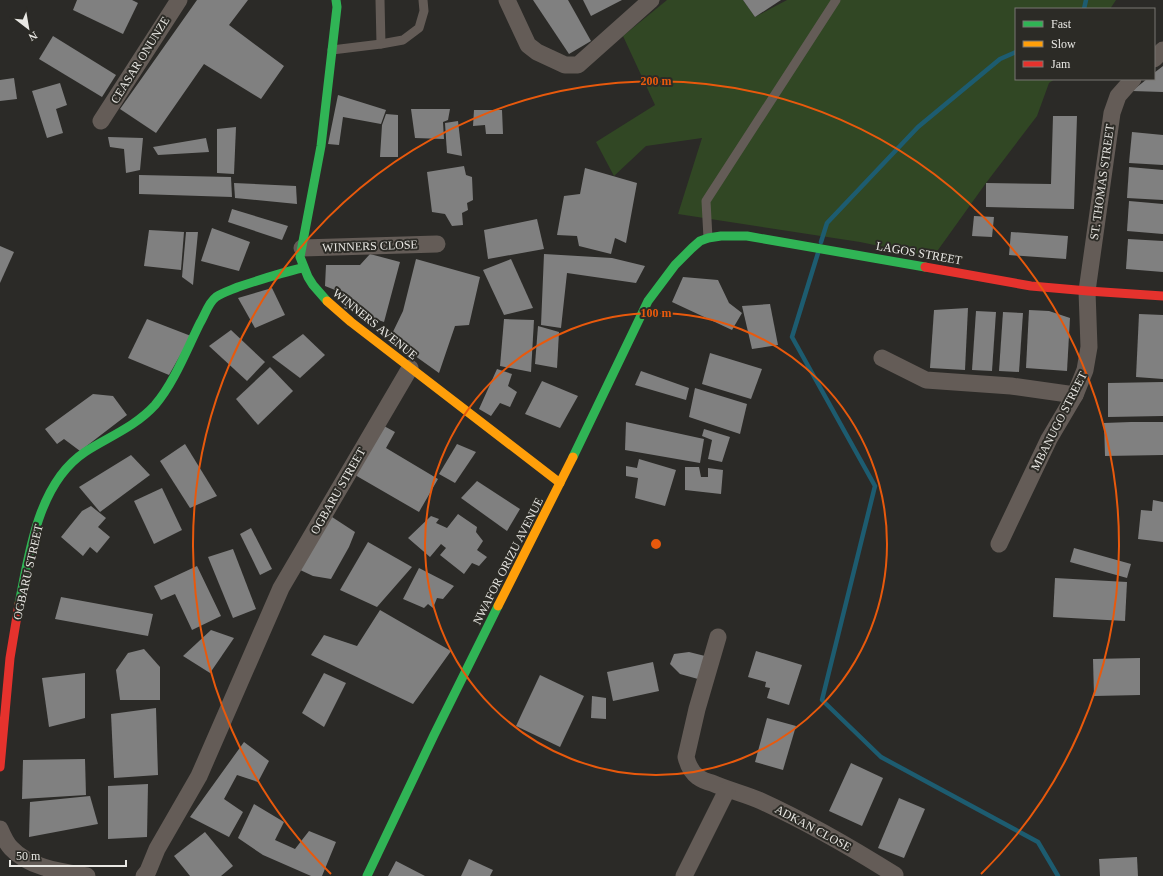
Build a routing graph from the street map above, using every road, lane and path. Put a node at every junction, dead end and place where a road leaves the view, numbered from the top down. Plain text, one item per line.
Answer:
1 (179, 0) edge
2 (336, 0) edge
3 (380, 0) edge
4 (423, 0) edge
5 (506, 0) edge
6 (651, 0) edge
7 (836, 0) edge
8 (381, 44) junction
9 (332, 50) junction
10 (1163, 50) edge
11 (1155, 58) edge
12 (1132, 80) edge
13 (101, 121) dead end
14 (708, 238) junction
15 (437, 244) dead end
16 (302, 248) junction
17 (679, 261) joint
18 (302, 268) junction
19 (1087, 291) junction
20 (1163, 296) edge
21 (882, 358) dead end
22 (410, 368) junction
23 (1075, 395) junction
24 (560, 483) junction
25 (999, 544) dead end
26 (718, 637) dead end
27 (0, 767) edge
28 (727, 790) junction
29 (0, 829) edge
30 (895, 875) edge
31 (87, 876) edge
32 (144, 876) edge
33 (367, 876) edge
34 (684, 876) edge

1 - 13 street, CEASAR ONUNZE
2 - 9 street
3 - 8 lane
4 - 8 lane
5 - 6 street
7 - 14 lane
8 - 9 lane
9 - 16 street
10 - 11 street
12 - 19 street, ST. THOMAS STREET
14 - 17 street, LAGOS STREET
14 - 19 street, LAGOS STREET
15 - 16 street, WINNERS CLOSE
16 - 18 street
17 - 24 street, NWAFOR ORIZU AVENUE
18 - 22 street, WINNERS AVENUE
18 - 27 street, OGBARU STREET
19 - 20 street, LAGOS STREET
19 - 23 street, MBANUGO STREET
21 - 23 street
22 - 24 street, WINNERS AVENUE
22 - 32 street, OGBARU STREET
23 - 25 street, MBANUGO STREET
24 - 33 street, NWAFOR ORIZU AVENUE
26 - 28 street, ADKAN CLOSE
28 - 30 street, ADKAN CLOSE
28 - 34 street
29 - 31 street

